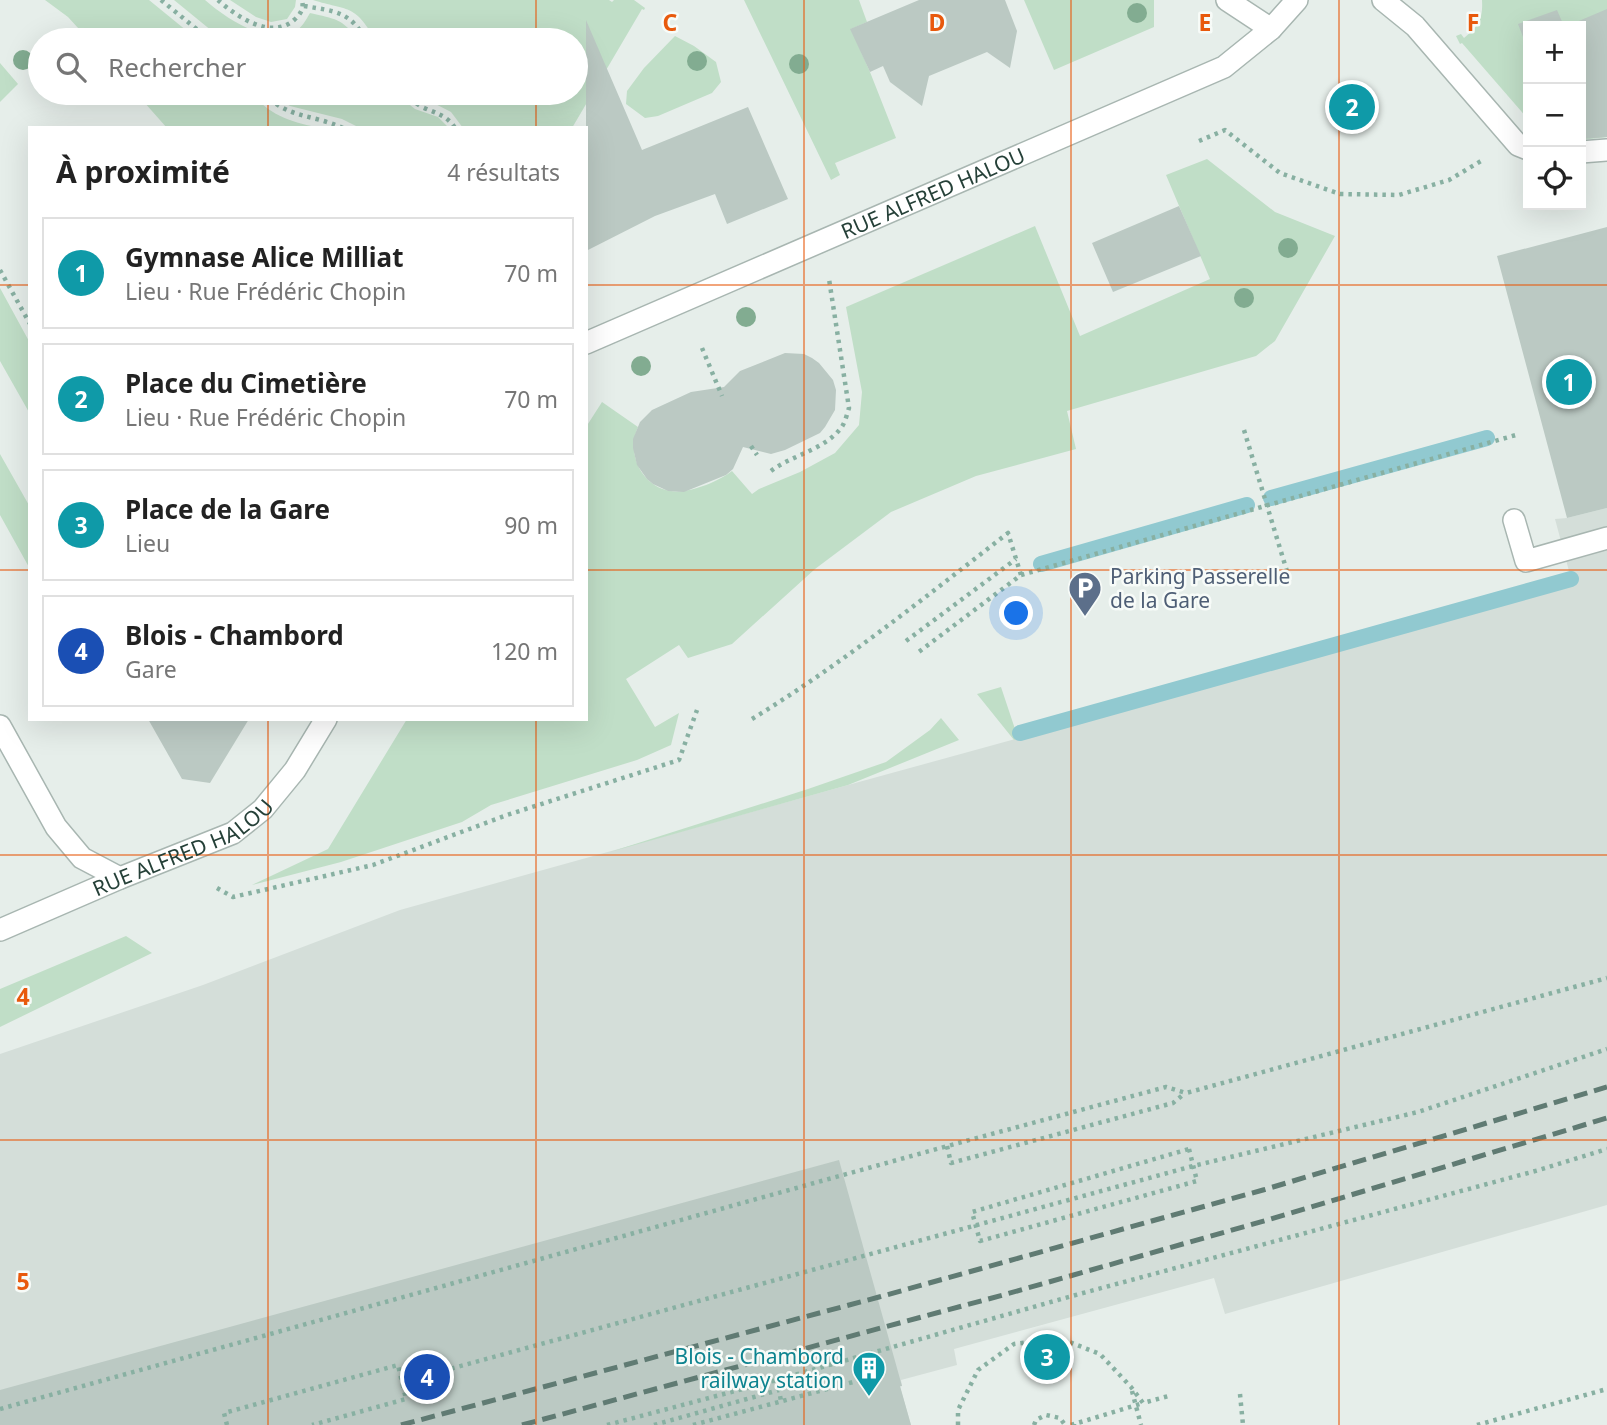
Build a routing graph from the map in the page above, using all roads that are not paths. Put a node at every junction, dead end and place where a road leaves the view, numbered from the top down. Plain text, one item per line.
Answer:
1 (1227, 0) edge
2 (1297, 0) edge
3 (1383, 0) edge
4 (1271, 29) junction
5 (1523, 147) edge
6 (1607, 150) edge
7 (1586, 152) edge
8 (588, 342) edge
9 (1514, 520) dead end
10 (1607, 538) edge
11 (325, 721) edge
12 (0, 726) edge
13 (120, 878) junction
14 (0, 930) edge

1 - 4 street
2 - 4 street, RUE ALFRED HALOU
3 - 5 street
4 - 8 street, RUE ALFRED HALOU
6 - 7 street
9 - 10 street
11 - 13 street, RUE ALFRED HALOU
12 - 13 street
13 - 14 street, RUE ALFRED HALOU

